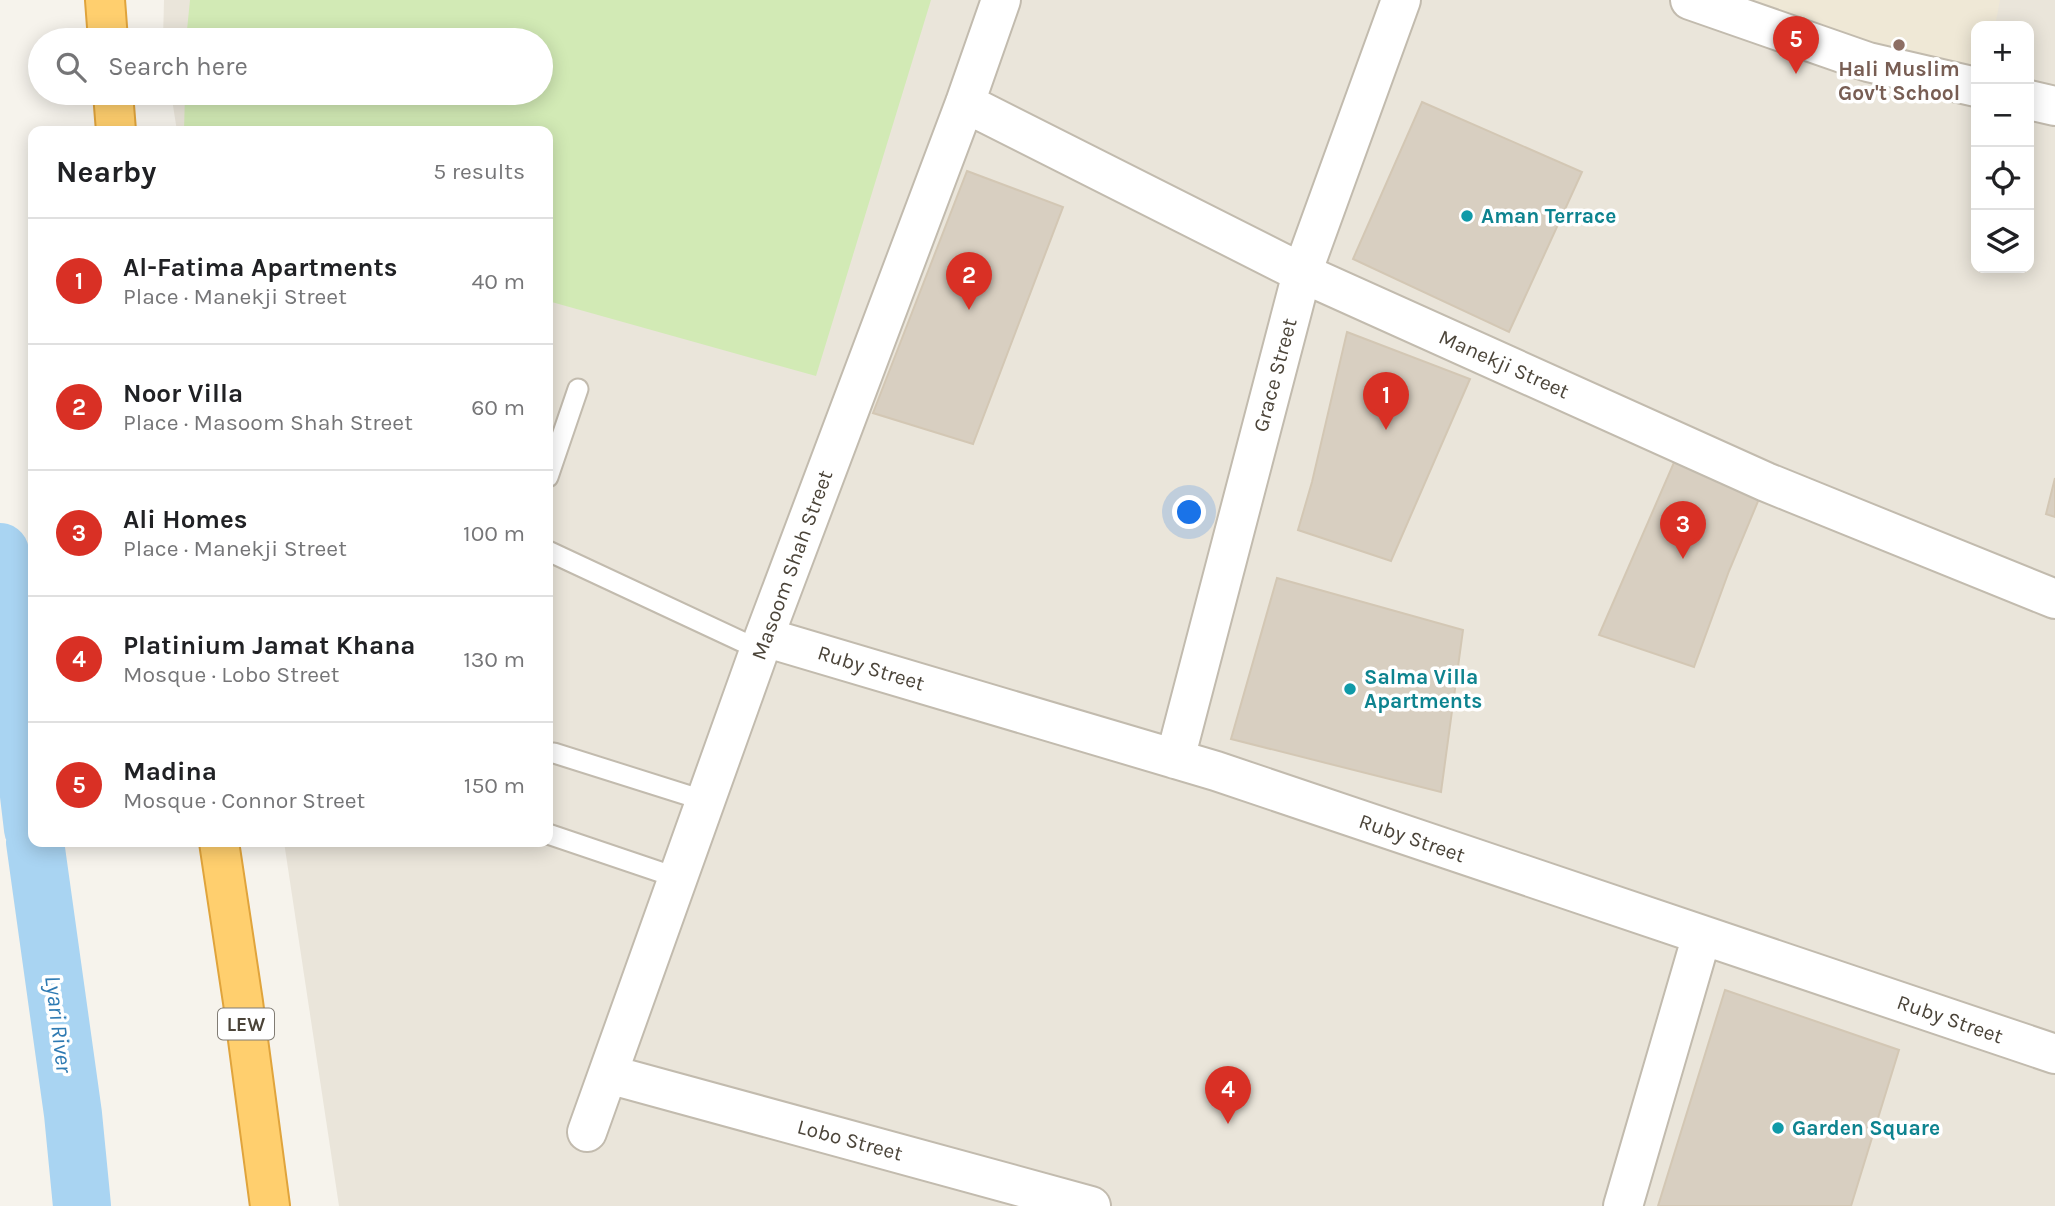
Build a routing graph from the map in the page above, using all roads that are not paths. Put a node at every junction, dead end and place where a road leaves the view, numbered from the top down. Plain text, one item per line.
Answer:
1 (105, 0) edge
2 (1001, 0) edge
3 (1401, 0) edge
4 (1690, 0) edge
5 (107, 28) edge
6 (1971, 86) edge
7 (2034, 101) edge
8 (965, 103) junction
9 (114, 105) edge
10 (2055, 106) edge
11 (116, 126) edge
12 (1302, 273) junction
13 (578, 389) dead end
14 (553, 462) edge
15 (553, 553) edge
16 (2055, 598) edge
17 (762, 643) junction
18 (554, 753) dead end
19 (1175, 758) junction
20 (706, 801) junction
21 (553, 836) edge
22 (220, 847) edge
23 (678, 878) junction
24 (1702, 936) junction
25 (2055, 1054) edge
26 (608, 1074) junction
27 (587, 1132) dead end
28 (270, 1206) edge
29 (1091, 1206) edge
30 (1623, 1206) edge

1 - 5 highway
2 - 8 street, Masoom Shah Street
3 - 12 street, Grace Street
4 - 6 street
7 - 10 street
8 - 12 street, Manekji Street
8 - 17 street, Masoom Shah Street
9 - 11 highway
12 - 16 street, Manekji Street
12 - 19 street, Grace Street
13 - 14 lane
15 - 17 lane
17 - 19 street, Ruby Street
17 - 20 street, Masoom Shah Street
18 - 20 lane
19 - 24 street, Ruby Street
20 - 23 street, Masoom Shah Street
21 - 23 lane
22 - 28 highway, LEW
23 - 26 street, Masoom Shah Street
24 - 25 street, Ruby Street
24 - 30 street
26 - 27 street, Masoom Shah Street
26 - 29 street, Lobo Street

